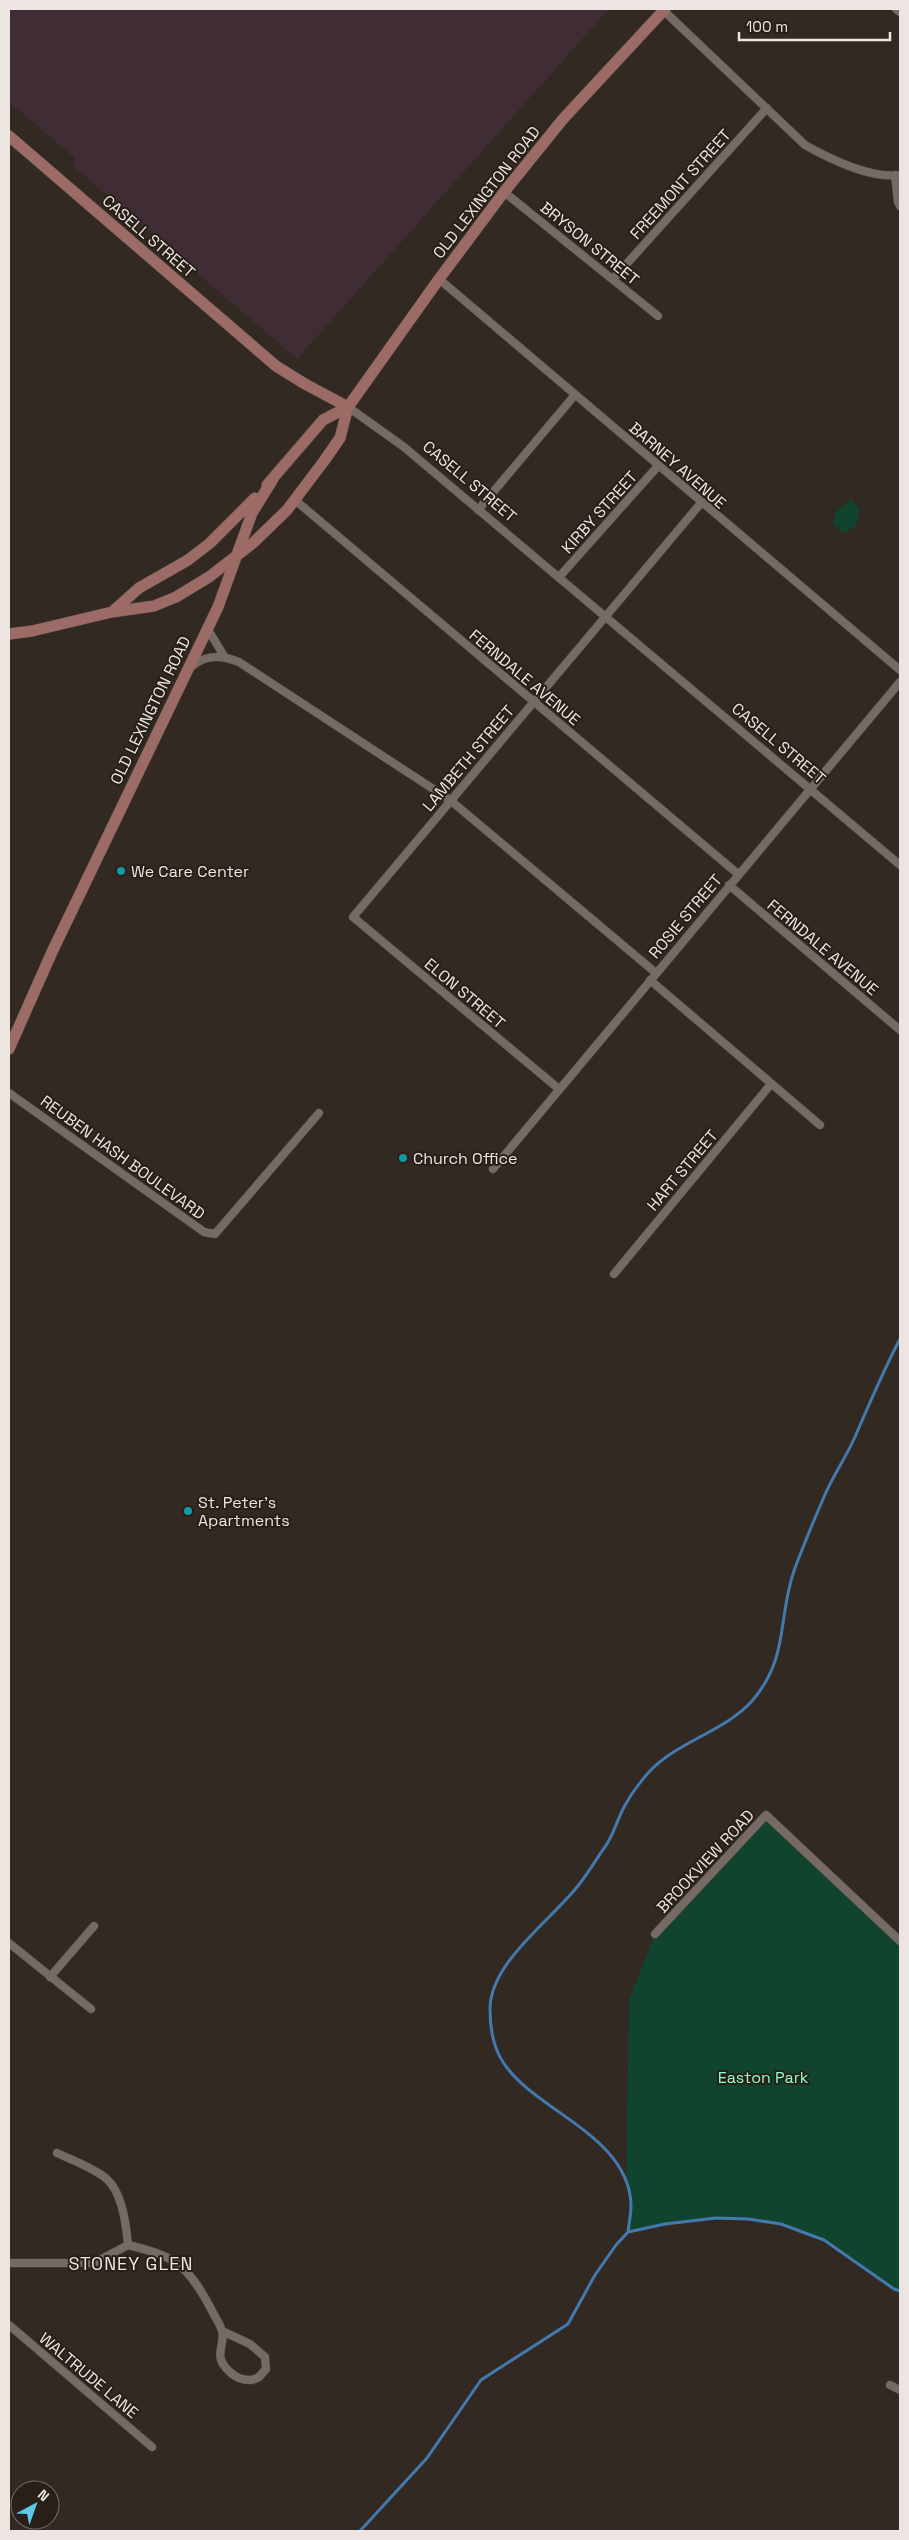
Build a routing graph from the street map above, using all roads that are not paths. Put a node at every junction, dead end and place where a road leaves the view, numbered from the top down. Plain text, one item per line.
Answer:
1 (896, 9) edge
2 (664, 10) edge
3 (900, 12) edge
4 (767, 108) junction
5 (9, 136) edge
6 (898, 175) edge
7 (504, 192) junction
8 (900, 206) edge
9 (438, 279) junction
10 (613, 279) junction
11 (658, 316) dead end
12 (574, 396) junction
13 (348, 407) junction
14 (658, 466) junction
15 (272, 479) junction
16 (295, 500) junction
17 (701, 504) junction
18 (478, 510) junction
19 (238, 555) junction
20 (560, 576) junction
21 (112, 612) junction
22 (606, 617) junction
23 (208, 628) junction
24 (9, 634) edge
25 (224, 656) junction
26 (900, 670) edge
27 (186, 671) junction
28 (900, 682) edge
29 (533, 702) junction
30 (808, 790) junction
31 (450, 800) junction
32 (900, 865) edge
33 (738, 874) junction
34 (729, 885) junction
35 (353, 917) joint
36 (656, 973) junction
37 (650, 980) junction
38 (900, 1030) edge
39 (9, 1049) edge
40 (771, 1084) junction
41 (559, 1090) junction
42 (9, 1093) edge
43 (319, 1113) dead end
44 (820, 1125) dead end
45 (493, 1169) dead end
46 (614, 1274) dead end
47 (94, 1926) dead end
48 (655, 1934) dead end
49 (900, 1941) edge
50 (9, 1942) edge
51 (50, 1977) junction
52 (91, 2009) dead end
53 (57, 2153) dead end
54 (128, 2244) junction
55 (9, 2263) edge
56 (9, 2325) edge
57 (222, 2331) junction
58 (890, 2385) dead end
59 (900, 2390) edge
60 (152, 2447) dead end

1 - 3 street
2 - 4 street
2 - 7 main road, OLD LEXINGTON ROAD
4 - 6 street
4 - 10 street, FREEMONT STREET
5 - 13 main road, CASELL STREET
6 - 8 street
7 - 9 main road, OLD LEXINGTON ROAD
7 - 10 street, BRYSON STREET
9 - 12 street, BARNEY AVENUE
9 - 13 main road, OLD LEXINGTON ROAD
10 - 11 street, BRYSON STREET
12 - 14 street, BARNEY AVENUE
12 - 18 street
13 - 15 main road, OLD LEXINGTON ROAD
13 - 16 main road, OLD LEXINGTON ROAD
13 - 18 street, CASELL STREET
14 - 17 street, BARNEY AVENUE
14 - 20 street, KIRBY STREET
15 - 19 main road
15 - 21 main road
16 - 19 main road, OLD LEXINGTON ROAD
16 - 29 street, FERNDALE AVENUE
17 - 22 street, LAMBETH STREET
17 - 26 street, BARNEY AVENUE
18 - 20 street, CASELL STREET
19 - 21 main road
19 - 23 main road, OLD LEXINGTON ROAD
20 - 22 street, CASELL STREET
21 - 24 main road
22 - 29 street, LAMBETH STREET
22 - 30 street, CASELL STREET
23 - 25 street
23 - 27 main road, OLD LEXINGTON ROAD
25 - 27 street
25 - 31 street
27 - 39 main road, OLD LEXINGTON ROAD
28 - 30 street, ROSIE STREET
29 - 31 street, LAMBETH STREET
29 - 33 street, FERNDALE AVENUE
30 - 32 street, CASELL STREET
30 - 33 street, ROSIE STREET
31 - 35 street, LAMBETH STREET
31 - 36 street
33 - 34 street, ROSIE STREET
34 - 36 street, ROSIE STREET
34 - 38 street, FERNDALE AVENUE
35 - 41 street, ELON STREET
36 - 37 street, ROSIE STREET
37 - 40 street
37 - 41 street, ROSIE STREET
40 - 44 street
40 - 46 street, HART STREET
41 - 45 street, ROSIE STREET
42 - 43 street, REUBEN HASH BOULEVARD
47 - 51 street
48 - 49 street, BROOKVIEW ROAD
50 - 51 street
51 - 52 street
53 - 54 street
54 - 55 street
54 - 57 street
56 - 60 street, WALTRUDE LANE
57 - 57 street
58 - 59 street

